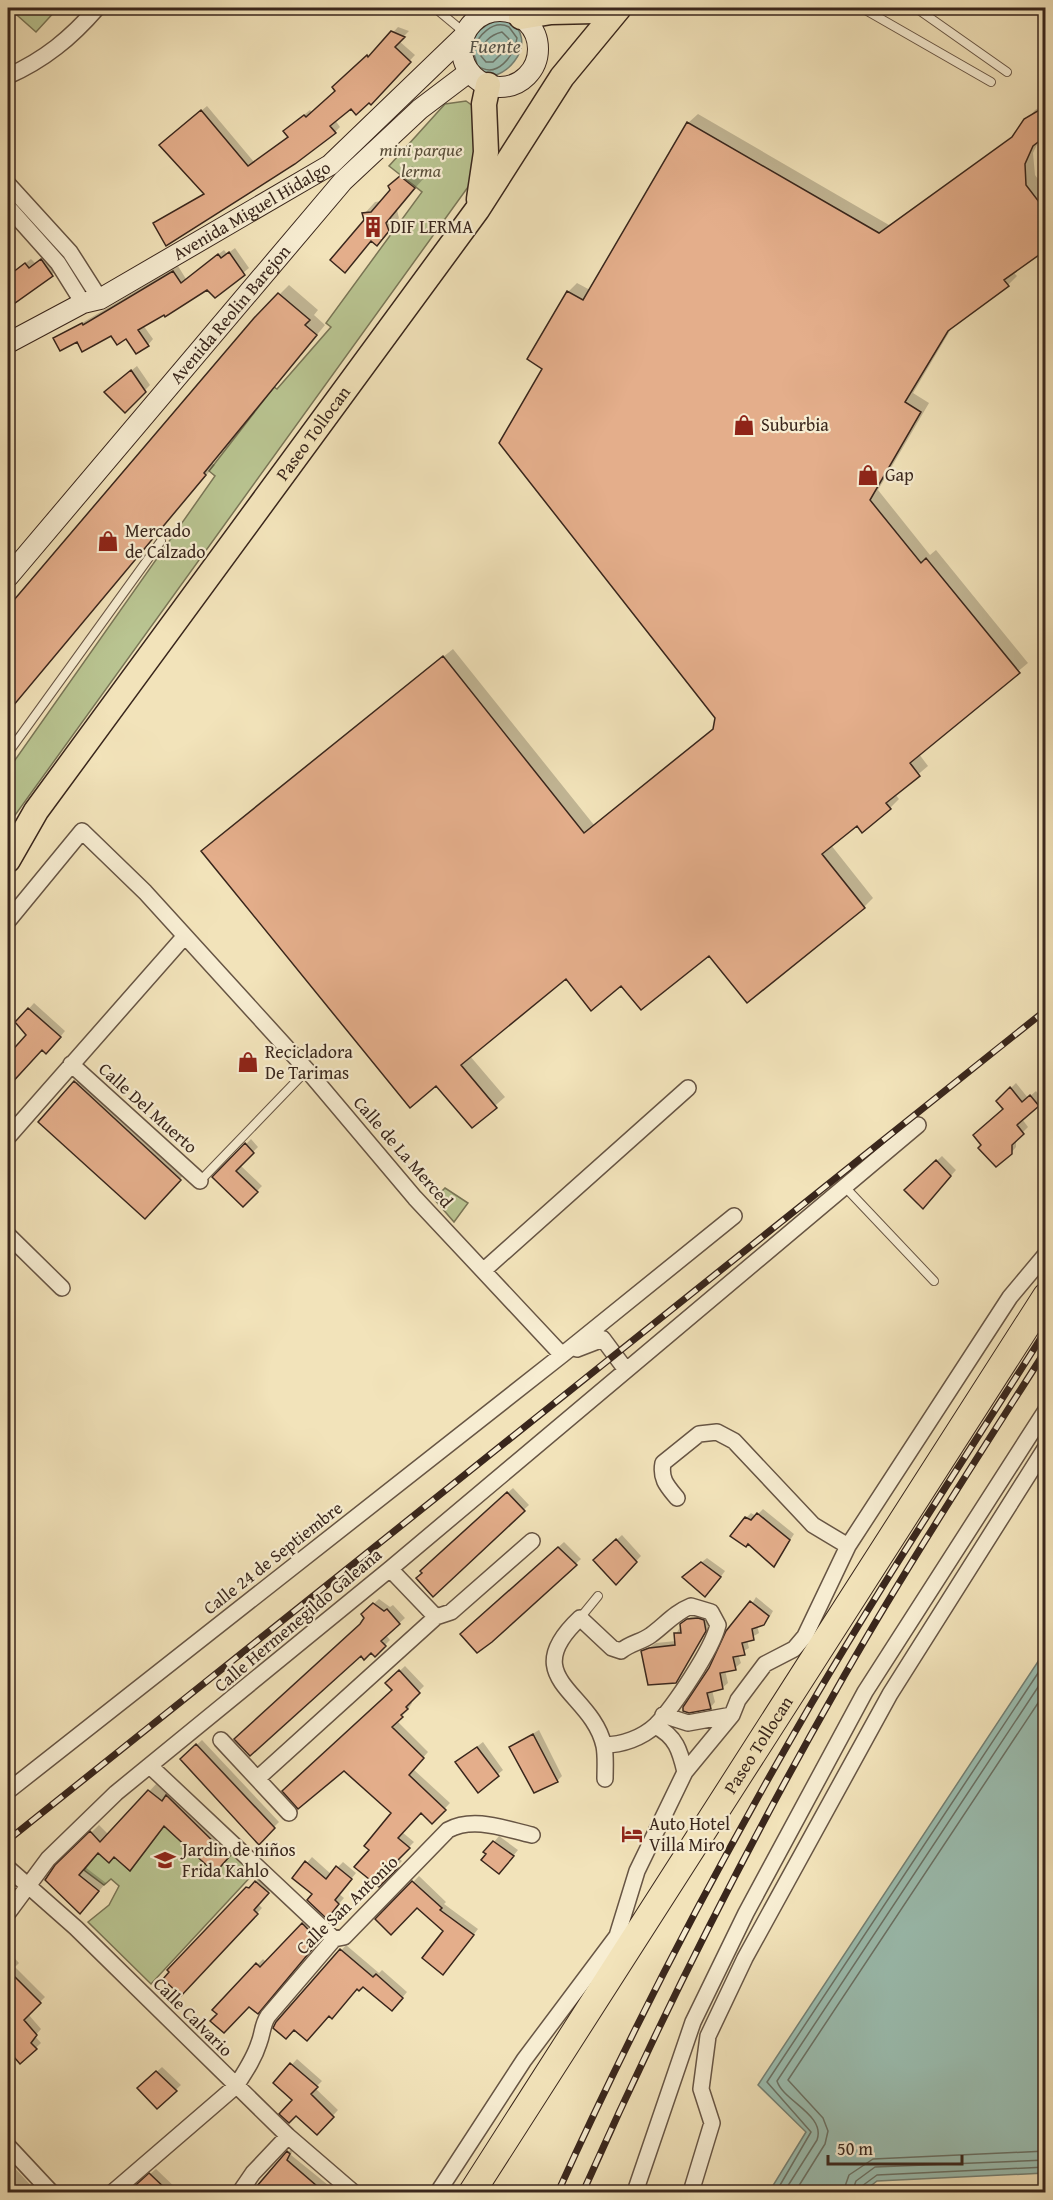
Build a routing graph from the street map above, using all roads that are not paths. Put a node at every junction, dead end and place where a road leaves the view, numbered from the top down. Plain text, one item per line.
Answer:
1 (97, 8) edge
2 (435, 8) edge
3 (620, 8) edge
4 (862, 8) edge
5 (916, 8) edge
6 (596, 9) edge
7 (547, 10) edge
8 (522, 12) edge
9 (472, 24) edge
10 (1007, 72) dead end
11 (8, 76) edge
12 (562, 77) junction
13 (478, 79) junction
14 (991, 82) dead end
15 (330, 165) junction
16 (343, 181) junction
17 (8, 184) edge
18 (8, 207) edge
19 (477, 210) junction
20 (70, 252) junction
21 (58, 263) junction
22 (91, 301) junction
23 (8, 343) edge
24 (161, 541) dead end
25 (8, 577) edge
26 (8, 753) edge
27 (8, 860) edge
28 (8, 921) edge
29 (184, 937) junction
30 (71, 1064) junction
31 (308, 1070) junction
32 (688, 1088) dead end
33 (918, 1125) dead end
34 (8, 1137) edge
35 (200, 1181) joint
36 (844, 1186) junction
37 (734, 1216) dead end
38 (8, 1235) edge
39 (1046, 1254) edge
40 (484, 1270) junction
41 (934, 1281) dead end
42 (62, 1288) dead end
43 (1046, 1296) edge
44 (562, 1355) junction
45 (626, 1370) junction
46 (1046, 1410) edge
47 (1046, 1447) edge
48 (677, 1498) dead end
49 (532, 1540) dead end
50 (848, 1546) junction
51 (390, 1569) junction
52 (598, 1596) dead end
53 (436, 1617) junction
54 (580, 1618) junction
55 (732, 1715) junction
56 (659, 1720) junction
57 (221, 1740) dead end
58 (604, 1745) junction
59 (150, 1767) junction
60 (685, 1772) junction
61 (258, 1778) junction
62 (605, 1779) dead end
63 (8, 1791) edge
64 (289, 1813) dead end
65 (532, 1835) dead end
66 (8, 1868) edge
67 (28, 1888) junction
68 (8, 1912) edge
69 (334, 1939) junction
70 (236, 2086) junction
71 (288, 2136) junction
72 (8, 2146) edge
73 (342, 2190) edge
74 (51, 2193) edge
75 (113, 2193) edge
76 (240, 2193) edge
77 (438, 2193) edge
78 (472, 2193) edge
79 (635, 2193) edge
80 (691, 2193) edge

1 - 11 street
2 - 9 lane
3 - 12 highway, Paseo Tollocan
4 - 14 lane
5 - 10 lane
6 - 7 highway
6 - 12 street
7 - 8 highway
8 - 9 main road
8 - 13 main road
9 - 13 main road
9 - 15 main road, Avenida Miguel Hidalgo
12 - 19 highway, Paseo Tollocan
13 - 16 main road, Avenida Reolin Barejon
13 - 19 highway
15 - 16 main road
15 - 22 main road, Avenida Miguel Hidalgo
16 - 25 main road, Avenida Reolin Barejon
17 - 20 street
18 - 21 street
19 - 27 highway, Paseo Tollocan
20 - 21 street
20 - 22 street
21 - 22 street
22 - 23 main road, Avenida Miguel Hidalgo
24 - 26 lane
28 - 29 street, Calle de La Merced
29 - 30 street
29 - 31 street, Calle de La Merced
30 - 34 street
30 - 35 street, Calle Del Muerto
31 - 35 lane
31 - 40 street, Calle de La Merced
32 - 40 street
33 - 36 street, Calle Hermenegildo Galeana
36 - 41 lane
36 - 45 street, Calle Hermenegildo Galeana
37 - 44 street, Calle 24 de Septiembre
38 - 42 street
39 - 50 street
40 - 44 street, Calle de La Merced
43 - 78 highway, Paseo Tollocan
44 - 45 street
44 - 63 street, Calle 24 de Septiembre
45 - 51 street, Calle Hermenegildo Galeana
46 - 79 street
47 - 80 street
48 - 50 street
49 - 53 street
50 - 55 street
51 - 53 street
51 - 59 street, Calle Hermenegildo Galeana
52 - 54 lane
53 - 61 street
54 - 56 street
54 - 58 street
55 - 56 street
55 - 60 street
56 - 58 street
56 - 60 street
57 - 61 street
58 - 62 street
59 - 67 street, Calle Hermenegildo Galeana
59 - 69 street
60 - 77 street
61 - 64 street
65 - 69 street, Calle San Antonio
66 - 67 street, Calle Calvario
67 - 68 street, Calle Hermenegildo Galeana
67 - 70 street, Calle Calvario
69 - 70 street, Calle San Antonio
70 - 71 street, Calle Calvario
70 - 75 street
71 - 73 street, Calle Calvario
71 - 76 street
72 - 74 street

